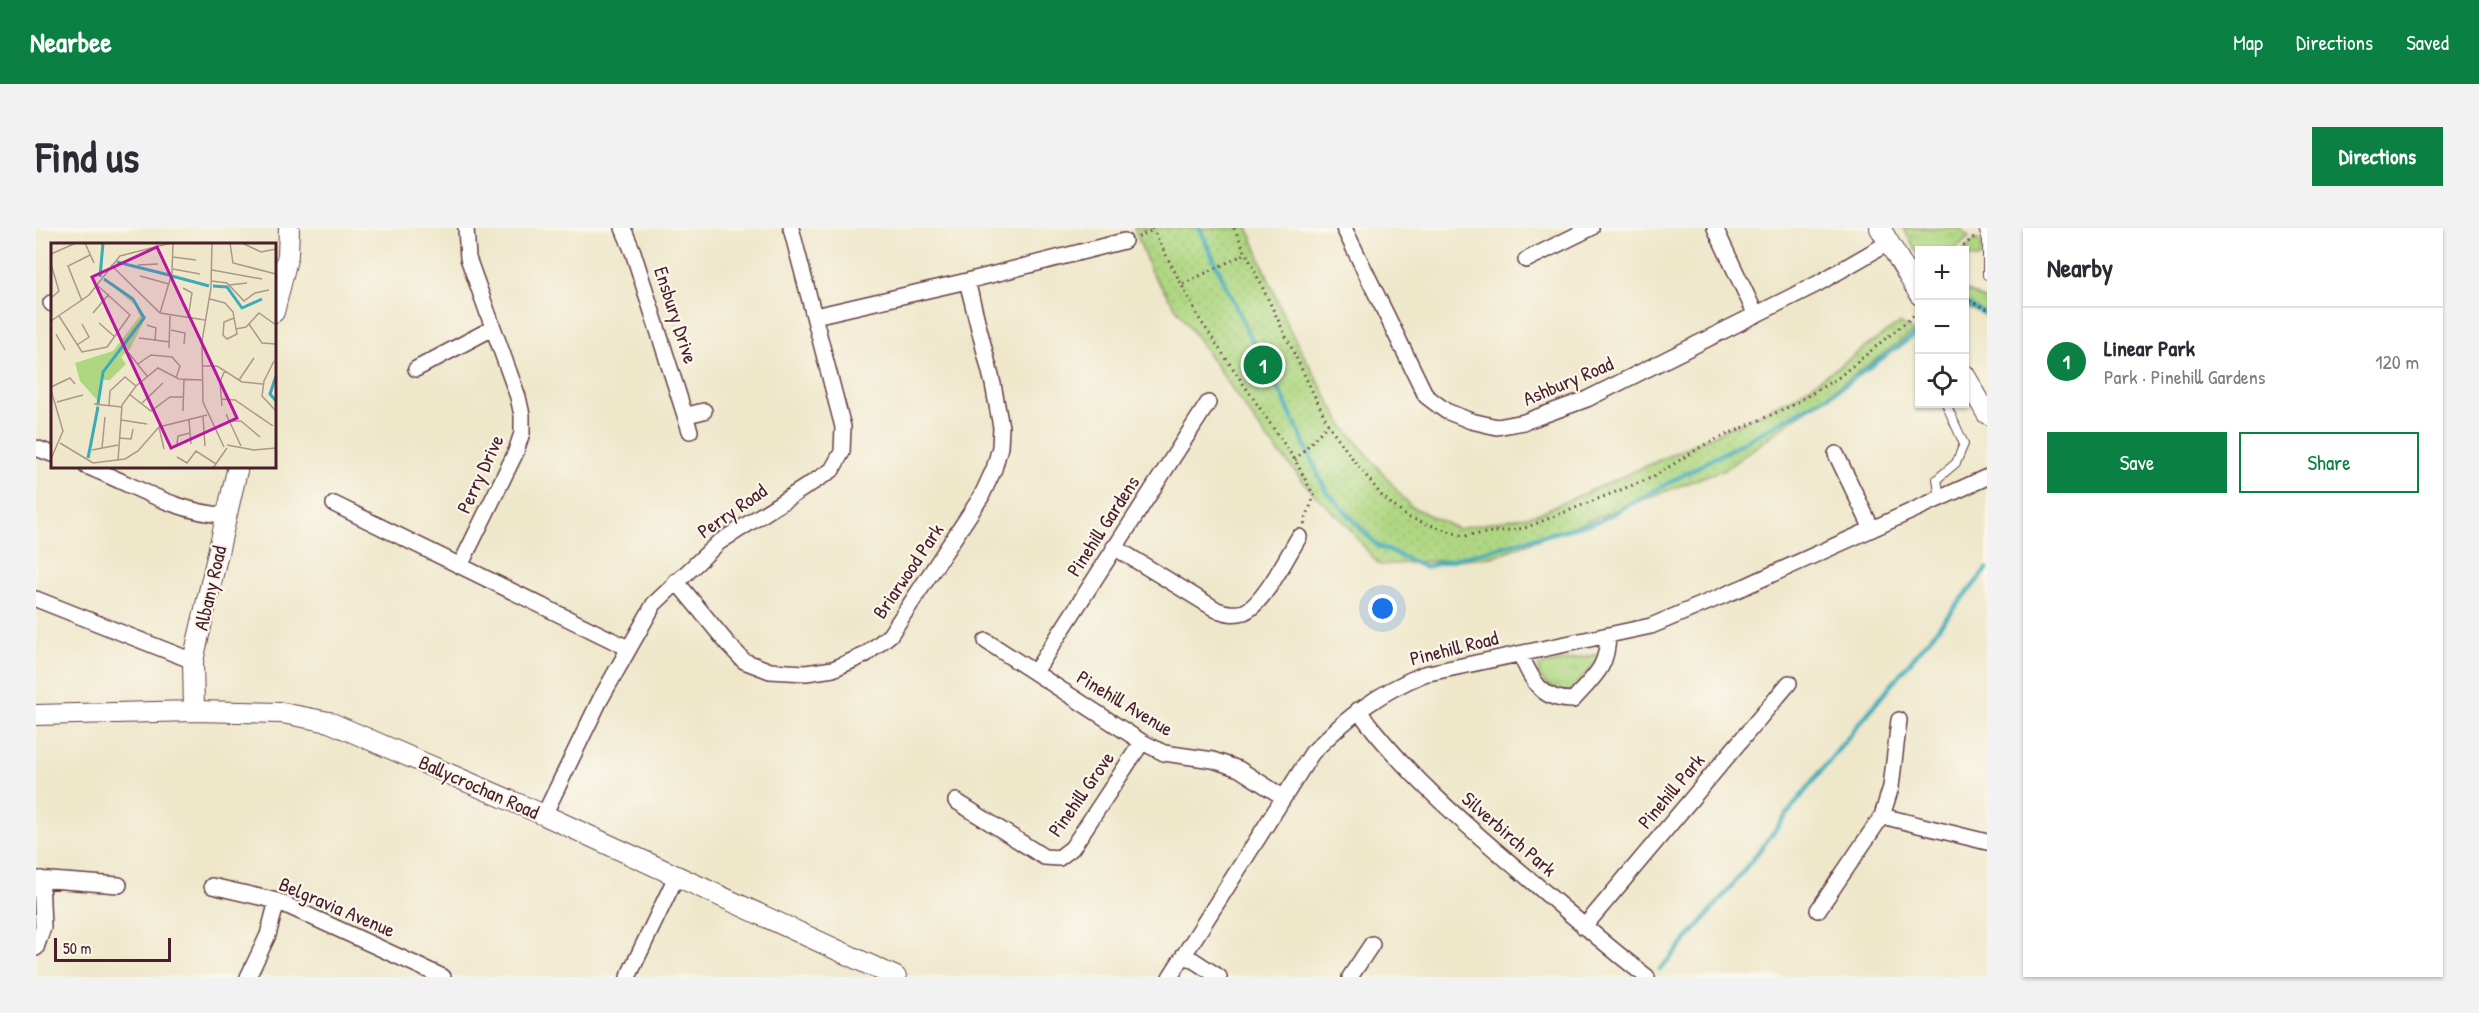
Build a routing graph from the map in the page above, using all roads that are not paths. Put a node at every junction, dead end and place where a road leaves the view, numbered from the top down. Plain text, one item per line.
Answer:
1 (289, 228) edge
2 (466, 228) edge
3 (623, 228) edge
4 (791, 228) edge
5 (1344, 228) edge
6 (1591, 228) edge
7 (1715, 228) edge
8 (1983, 228) edge
9 (1884, 235) edge
10 (1124, 241) dead end
11 (1526, 260) dead end
12 (1987, 275) edge
13 (967, 281) junction
14 (1915, 287) edge
15 (276, 304) edge
16 (815, 315) junction
17 (1756, 315) junction
18 (491, 329) junction
19 (416, 369) dead end
20 (1969, 381) edge
21 (1208, 403) dead end
22 (1948, 408) edge
23 (704, 411) dead end
24 (1987, 414) edge
25 (687, 416) junction
26 (690, 432) dead end
27 (36, 448) edge
28 (51, 454) edge
29 (1836, 454) dead end
30 (91, 468) edge
31 (238, 468) edge
32 (1987, 477) edge
33 (1940, 498) junction
34 (334, 504) dead end
35 (226, 515) junction
36 (1872, 529) junction
37 (1299, 537) road end
38 (1114, 547) junction
39 (460, 566) junction
40 (676, 581) junction
41 (36, 599) edge
42 (1608, 636) junction
43 (986, 640) dead end
44 (628, 648) junction
45 (1520, 654) junction
46 (194, 661) junction
47 (1035, 672) junction
48 (1790, 683) dead end
49 (1358, 710) junction
50 (194, 711) junction
51 (36, 715) edge
52 (1899, 720) dead end
53 (1142, 742) junction
54 (1283, 797) junction
55 (956, 801) dead end
56 (544, 815) junction
57 (1882, 816) junction
58 (1987, 842) edge
59 (676, 877) junction
60 (39, 879) edge
61 (119, 885) dead end
62 (212, 886) dead end
63 (277, 901) junction
64 (1818, 910) dead end
65 (1584, 927) junction
66 (1372, 944) dead end
67 (36, 948) edge
68 (1184, 954) junction
69 (1645, 976) edge
70 (248, 977) edge
71 (443, 977) edge
72 (628, 977) edge
73 (896, 977) edge
74 (1170, 977) edge
75 (1219, 977) edge
76 (1350, 977) edge

1 - 15 street
2 - 18 street, Perry Drive
3 - 25 street, Ensbury Drive
4 - 16 street, Perry Road
5 - 17 street, Ashbury Road
6 - 11 street
7 - 17 street
8 - 12 lane
9 - 14 street
9 - 17 street, Ashbury Road
10 - 13 street
13 - 16 street
13 - 40 street, Briarwood Park
16 - 40 street, Perry Road
18 - 19 street
18 - 39 street, Perry Drive
20 - 24 street
21 - 38 street, Pinehill Gardens
22 - 33 lane
23 - 25 street
25 - 26 street, Ensbury Drive
27 - 28 street
29 - 36 street
30 - 35 street
31 - 35 street, Albany Road
32 - 33 street, Pinehill Road
33 - 36 street, Pinehill Road
34 - 39 street
35 - 46 street, Albany Road
36 - 42 street, Pinehill Road
37 - 38 street
38 - 47 street, Pinehill Gardens
39 - 44 street
40 - 44 street, Perry Road
41 - 46 street
42 - 45 street, Pinehill Road
42 - 45 street
43 - 47 street, Pinehill Avenue
44 - 56 street, Perry Road
45 - 49 street, Pinehill Road
46 - 50 street, Albany Road
47 - 53 street, Pinehill Avenue
48 - 65 street, Pinehill Park
49 - 54 street, Pinehill Road
49 - 65 street, Silverbirch Park
50 - 51 street, Ballycrochan Road
50 - 56 street, Ballycrochan Road
52 - 57 street
53 - 54 street, Pinehill Avenue
53 - 55 street, Pinehill Grove
54 - 68 street, Pinehill Road
56 - 59 street, Ballycrochan Road
57 - 58 street
57 - 64 street
59 - 72 street
59 - 73 street, Ballycrochan Road
60 - 61 street
60 - 67 street
62 - 63 street, Belgravia Avenue
63 - 70 street
63 - 71 street, Belgravia Avenue
65 - 69 street, Silverbirch Park
66 - 76 street
68 - 74 street, Pinehill Road
68 - 75 street

